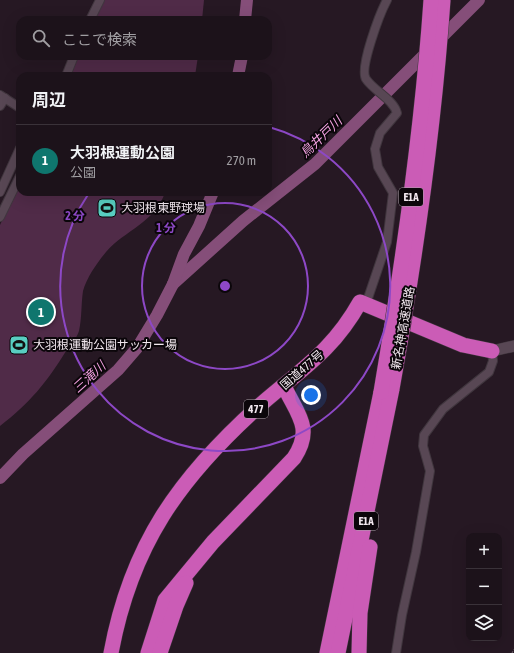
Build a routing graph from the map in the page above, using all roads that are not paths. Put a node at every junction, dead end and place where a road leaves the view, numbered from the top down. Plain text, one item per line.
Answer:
1 (100, 0) edge
2 (387, 0) edge
3 (431, 0) edge
4 (443, 0) edge
5 (92, 16) edge
6 (72, 60) edge
7 (68, 72) edge
8 (2, 97) edge
9 (0, 106) edge
10 (16, 106) edge
11 (16, 157) edge
12 (16, 184) edge
13 (0, 192) edge
14 (0, 217) edge
15 (366, 304) junction
16 (514, 346) edge
17 (492, 351) junction
18 (284, 386) junction
19 (386, 391) junction
20 (389, 405) junction
21 (349, 547) junction
22 (194, 566) junction
23 (111, 653) edge
24 (148, 653) edge
25 (160, 653) edge
26 (316, 653) edge
27 (327, 653) edge
28 (338, 653) edge
29 (359, 653) edge
30 (396, 653) edge

1 - 5 street
2 - 15 street
3 - 19 highway, 新名神高速道路 / E1A, bridge
4 - 19 highway, 新名神高速道路 / E1A, bridge
6 - 7 street
8 - 9 street
8 - 10 street
11 - 13 street
12 - 14 street
15 - 17 highway
15 - 18 highway, 国道477号 / 477
16 - 17 street
17 - 30 street
18 - 22 highway
18 - 23 highway, 国道477号 / 477
19 - 20 highway, 新名神高速道路 / E1A
19 - 21 highway, 新名神高速道路 / E1A
20 - 28 highway, 新名神高速道路 / E1A
20 - 29 highway
21 - 26 highway
21 - 27 highway, 新名神高速道路 / E1A
22 - 24 highway
22 - 25 highway

